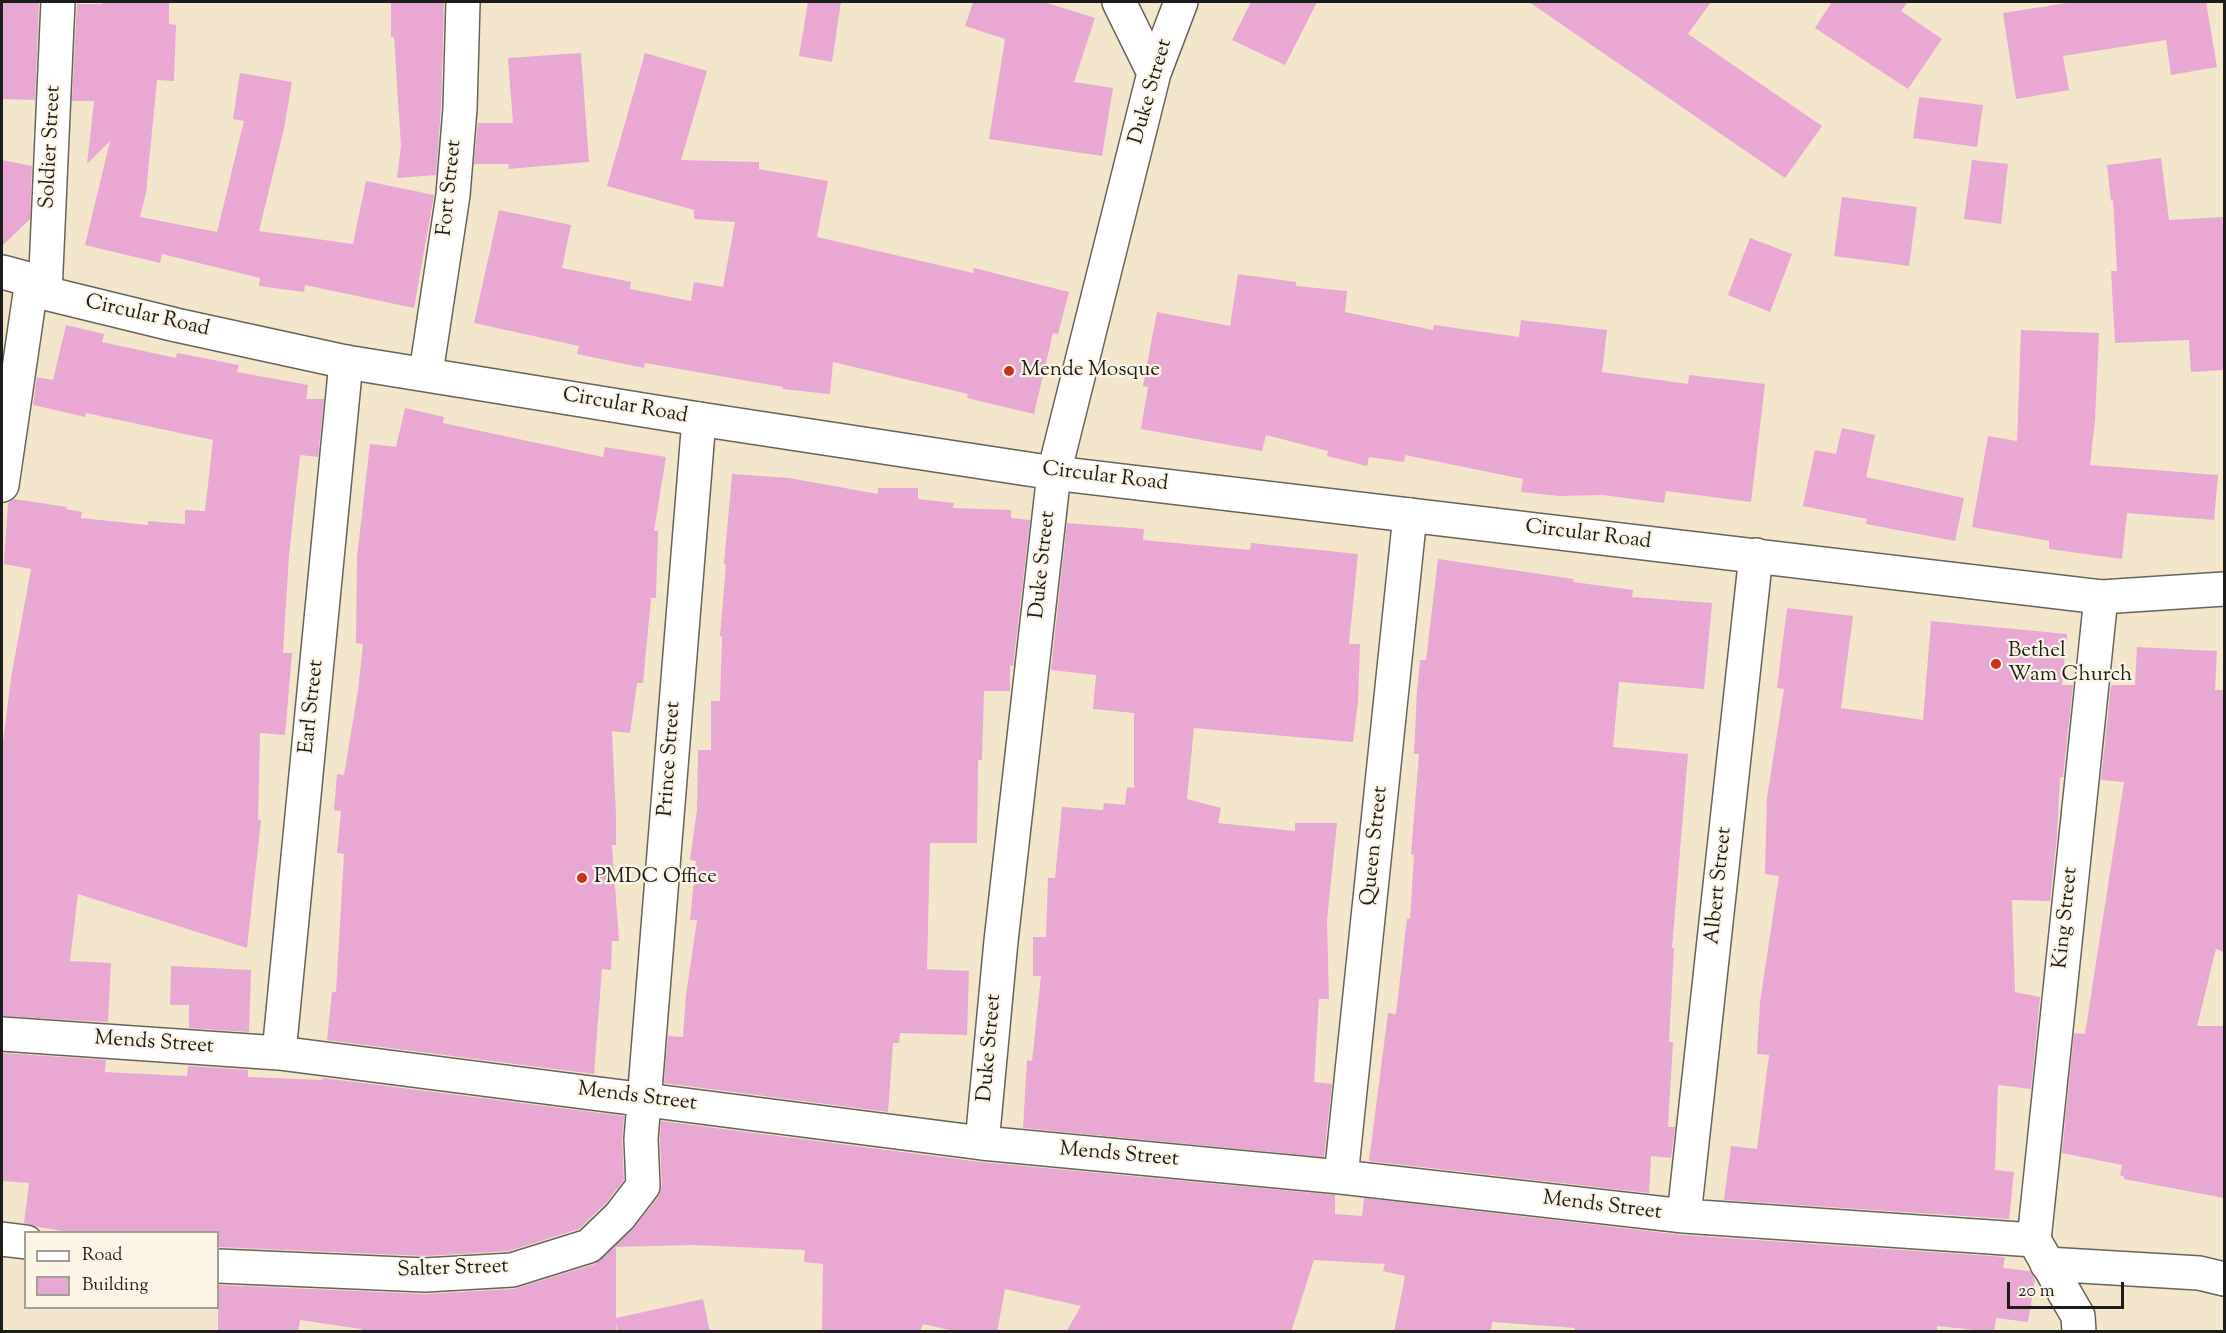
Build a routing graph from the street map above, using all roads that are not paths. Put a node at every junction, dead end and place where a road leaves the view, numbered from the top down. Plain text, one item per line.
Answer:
1 (58, 2) edge
2 (462, 2) edge
3 (1119, 2) edge
4 (1181, 2) edge
5 (1154, 73) junction
6 (26, 282) edge
7 (346, 362) junction
8 (426, 373) junction
9 (699, 419) junction
10 (1054, 473) junction
11 (2, 485) edge
12 (1410, 515) junction
13 (1756, 555) junction
14 (2224, 589) edge
15 (2101, 597) junction
16 (2, 1034) edge
17 (279, 1053) junction
18 (645, 1100) junction
19 (982, 1143) junction
20 (1341, 1177) junction
21 (1684, 1216) junction
22 (2, 1239) edge
23 (24, 1242) edge
24 (2040, 1252) junction
25 (219, 1266) edge
26 (2224, 1279) edge
27 (2079, 1332) edge

1 - 6 street, Soldier Street
2 - 8 street, Fort Street
3 - 5 street
4 - 5 street, Duke Street
5 - 10 street, Duke Street
6 - 7 street, Circular Road
6 - 11 street, Soldier Street
7 - 8 street, Circular Road
7 - 17 street, Earl Street
8 - 9 street, Circular Road
9 - 10 street, Circular Road
9 - 18 street, Prince Street
10 - 12 street, Circular Road
10 - 19 street, Duke Street
12 - 13 street, Circular Road
12 - 20 street, Queen Street
13 - 15 street, Circular Road
13 - 21 street, Albert Street
14 - 15 street, Circular Road
15 - 24 street, King Street
16 - 17 street, Mends Street
17 - 18 street, Mends Street
18 - 19 street, Mends Street
18 - 25 street, Salter Street
19 - 20 street, Mends Street
20 - 21 street, Mends Street
21 - 24 street, Mends Street
22 - 23 street
24 - 26 street, Mends Street
24 - 27 street

